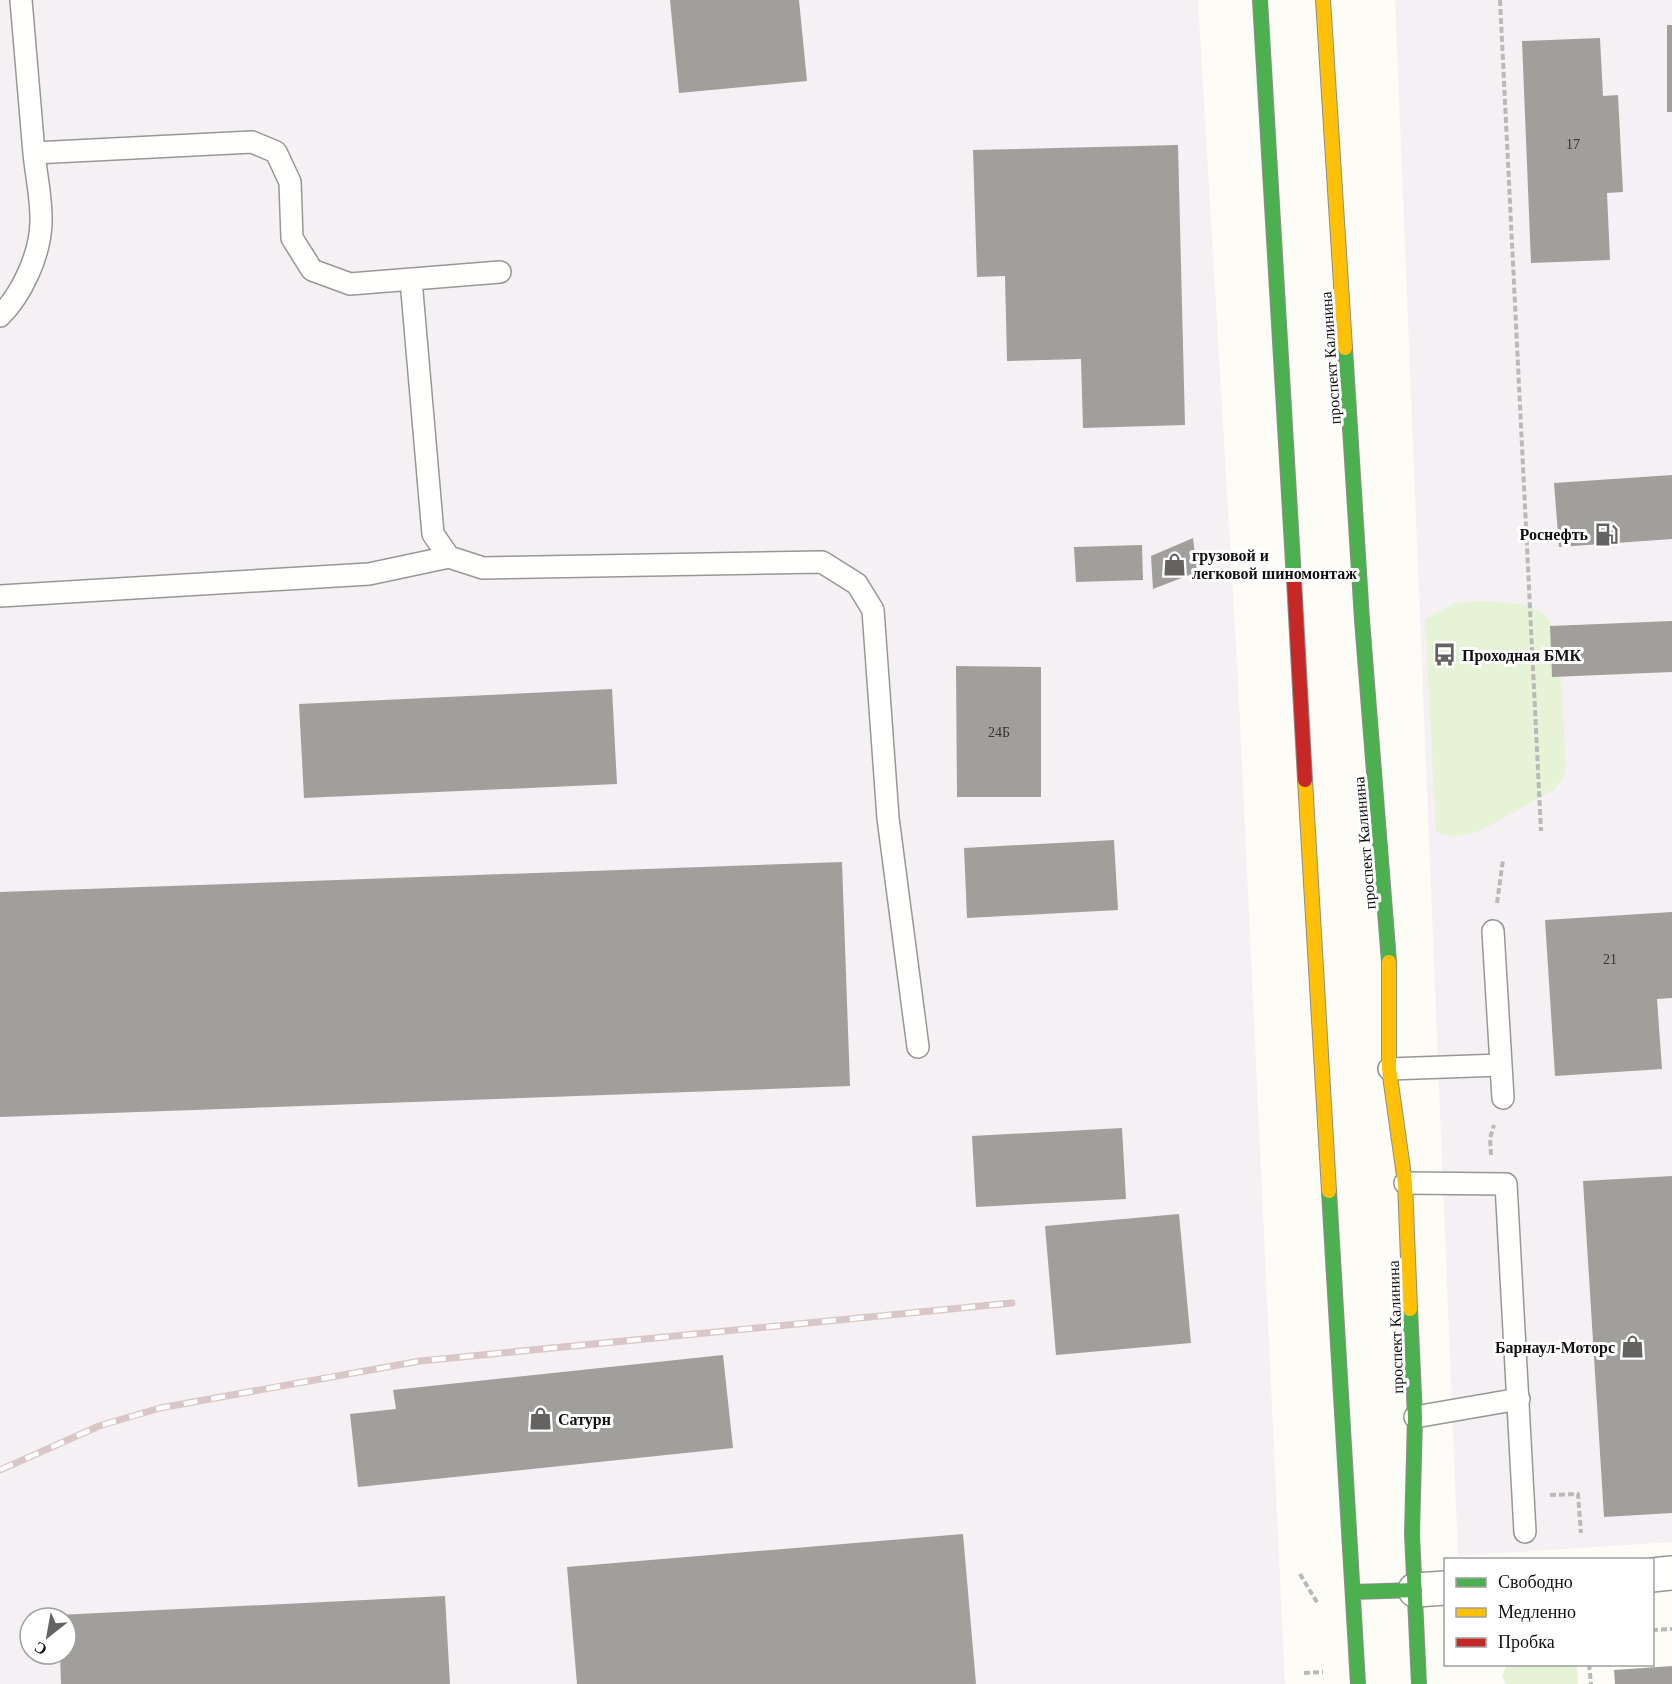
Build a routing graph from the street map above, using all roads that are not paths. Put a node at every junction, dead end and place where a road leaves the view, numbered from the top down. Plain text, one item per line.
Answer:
1 (21, 0) edge
2 (1260, 0) edge
3 (1323, 0) edge
4 (34, 153) junction
5 (500, 272) dead end
6 (411, 280) junction
7 (0, 316) edge
8 (448, 558) junction
9 (0, 596) edge
10 (1493, 931) road end
11 (918, 1047) dead end
12 (1501, 1065) junction
13 (1389, 1069) junction
14 (1503, 1098) road end
15 (1405, 1183) junction
16 (1519, 1399) junction
17 (1415, 1417) junction
18 (1525, 1532) dead end
19 (1672, 1573) edge
20 (1654, 1575) edge
21 (1430, 1589) edge
22 (1354, 1592) junction
23 (1358, 1684) edge
24 (1419, 1684) edge

1 - 4 lane
2 - 22 main road
3 - 13 main road, проспект Калинина
4 - 6 lane
4 - 7 lane
5 - 6 lane
6 - 8 lane
8 - 9 lane
8 - 11 lane
10 - 12 lane
12 - 13 lane
12 - 14 lane
13 - 15 main road, проспект Калинина
15 - 16 lane
15 - 17 main road, проспект Калинина
16 - 17 lane
16 - 18 lane
17 - 21 main road, проспект Калинина
19 - 20 street
21 - 22 main road
21 - 24 main road, проспект Калинина
22 - 23 main road

